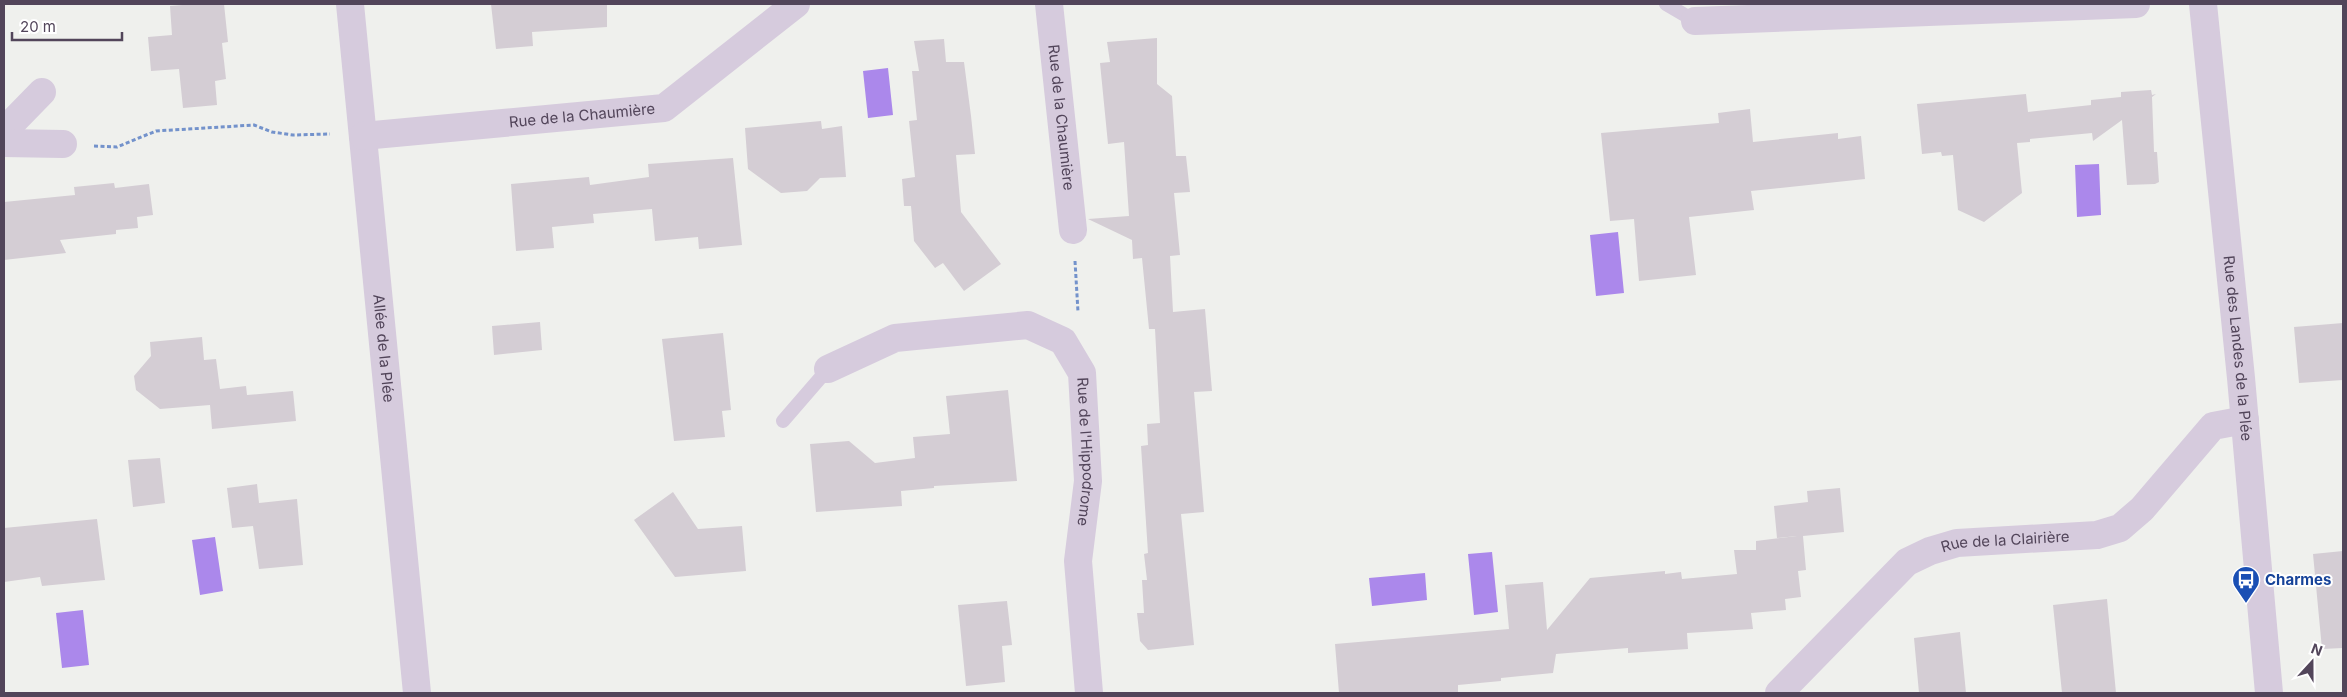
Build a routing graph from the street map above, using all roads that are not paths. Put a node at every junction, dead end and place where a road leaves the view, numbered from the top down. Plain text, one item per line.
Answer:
1 (350, 4) edge
2 (796, 4) edge
3 (1049, 4) edge
4 (1666, 4) edge
5 (2136, 4) edge
6 (2202, 4) edge
7 (1695, 21) joint
8 (42, 92) dead end
9 (4, 131) edge
10 (363, 136) junction
11 (4, 143) edge
12 (63, 144) road end
13 (1073, 230) road end
14 (828, 369) joint
15 (2245, 420) junction
16 (783, 422) dead end
17 (417, 693) edge
18 (1089, 693) edge
19 (1779, 693) edge
20 (2269, 693) edge

1 - 10 street, Allée de la Plée
2 - 10 street, Rue de la Chaumière
3 - 13 street, Rue de la Chaumière
4 - 7 lane
5 - 7 street
6 - 15 street, Rue des Landes de la Plée
8 - 9 street
10 - 17 street, Allée de la Plée
11 - 12 street
14 - 16 lane
14 - 18 street, Rue de l'Hippodrome
15 - 19 street, Rue de la Clairière
15 - 20 street, Rue des Landes de la Plée

